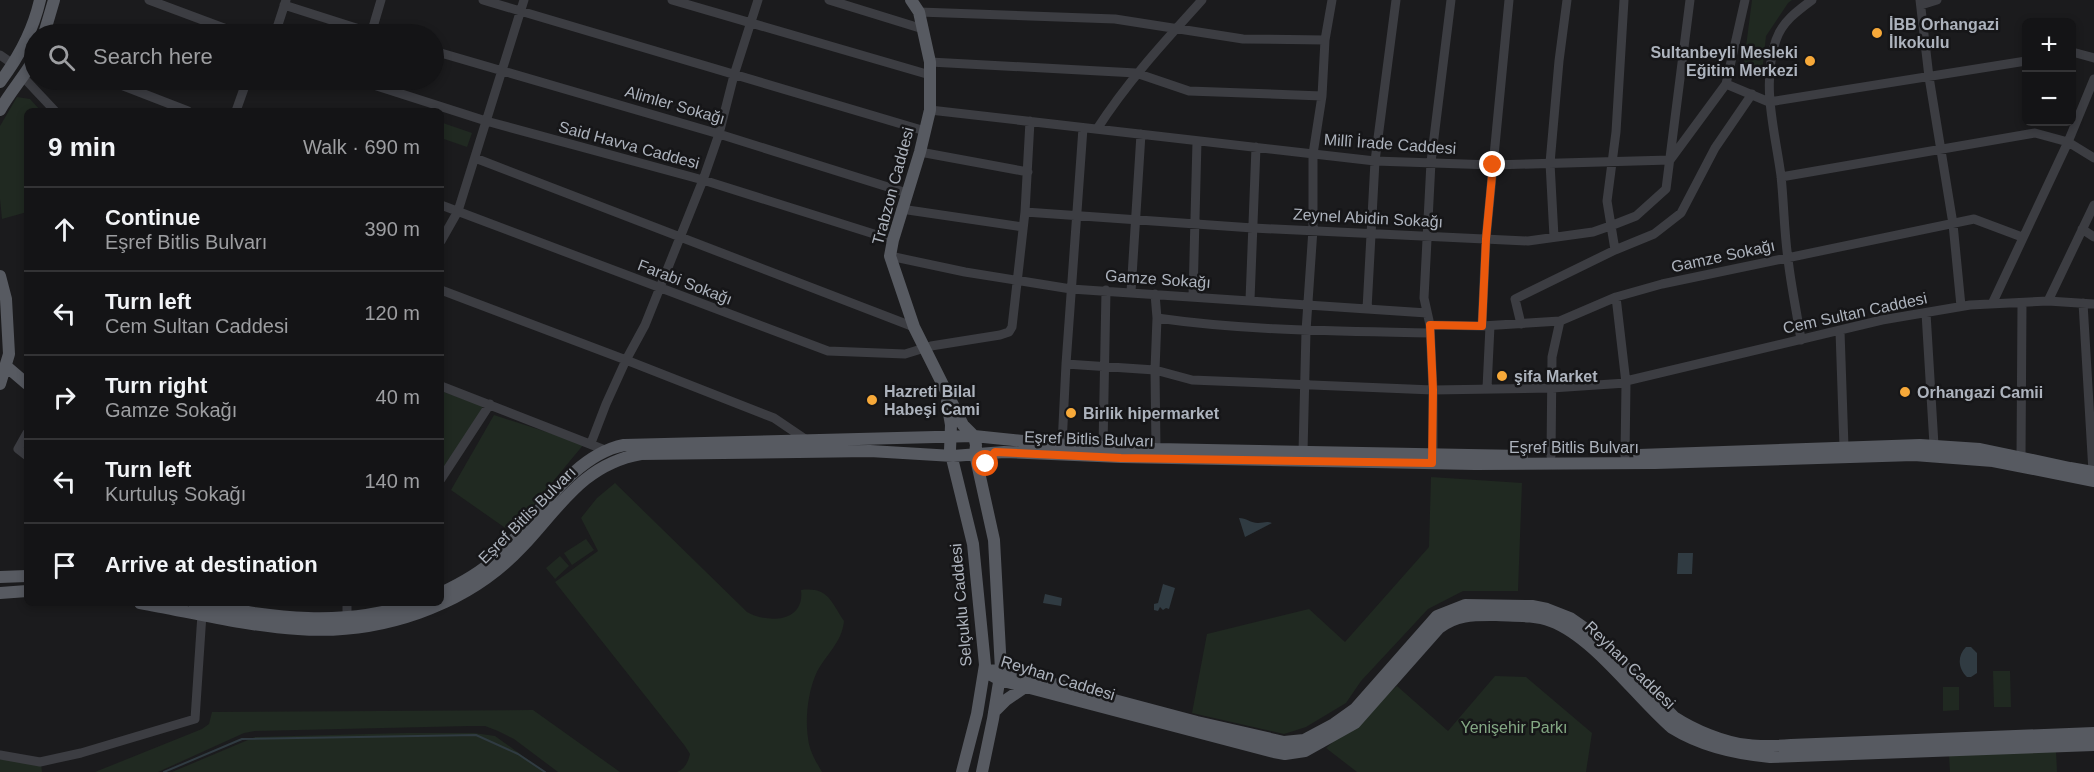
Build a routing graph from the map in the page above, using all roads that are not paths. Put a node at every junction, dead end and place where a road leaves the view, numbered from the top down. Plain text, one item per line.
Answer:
1 (40, 0) edge
2 (54, 0) edge
3 (150, 0) edge
4 (381, 0) edge
5 (483, 0) edge
6 (524, 0) edge
7 (672, 0) edge
8 (758, 0) edge
9 (829, 0) edge
10 (911, 0) edge
11 (1202, 0) edge
12 (1332, 0) edge
13 (1396, 0) edge
14 (1451, 0) edge
15 (1509, 0) edge
16 (1567, 0) edge
17 (1624, 0) edge
18 (1690, 0) edge
19 (1745, 0) edge
20 (1812, 0) edge
21 (1937, 0) edge
22 (285, 2) edge
23 (1920, 2) edge
24 (521, 11) junction
25 (919, 12) junction
26 (750, 23) junction
27 (35, 24) edge
28 (47, 24) edge
29 (214, 24) edge
30 (278, 24) edge
31 (345, 24) edge
32 (375, 24) edge
33 (923, 29) junction
34 (1176, 29) junction
35 (1325, 40) junction
36 (2076, 53) edge
37 (24, 54) edge
38 (444, 54) edge
39 (0, 55) edge
40 (2094, 58) edge
41 (930, 62) junction
42 (2022, 62) edge
43 (501, 70) junction
44 (7, 72) edge
45 (1136, 73) junction
46 (734, 75) junction
47 (930, 75) junction
48 (24, 76) edge
49 (1929, 77) junction
50 (2094, 79) edge
51 (21, 81) junction
52 (24, 84) edge
53 (1726, 84) junction
54 (31, 90) edge
55 (134, 90) edge
56 (243, 90) edge
57 (391, 90) edge
58 (1752, 94) junction
59 (1322, 96) junction
60 (1769, 102) junction
61 (52, 108) edge
62 (180, 108) edge
63 (237, 108) edge
64 (0, 110) edge
65 (930, 110) junction
66 (486, 121) junction
67 (1030, 121) junction
68 (1083, 128) junction
69 (1097, 129) junction
70 (925, 131) junction
71 (719, 134) junction
72 (1141, 134) junction
73 (1197, 141) junction
74 (2068, 142) junction
75 (1256, 147) junction
76 (1942, 150) junction
77 (920, 152) junction
78 (1313, 154) junction
79 (475, 158) junction
80 (2094, 158) edge
81 (1670, 160) junction
82 (1375, 161) junction
83 (1612, 161) junction
84 (1431, 162) junction
85 (1550, 163) junction
86 (1493, 165) junction
87 (1028, 172) junction
88 (1781, 177) junction
89 (703, 180) junction
90 (907, 193) junction
91 (2094, 205) edge
92 (444, 206) edge
93 (901, 209) junction
94 (458, 212) junction
95 (1025, 212) junction
96 (1077, 217) junction
97 (1136, 220) junction
98 (1195, 223) junction
99 (1953, 224) junction
100 (1613, 225) junction
101 (1023, 227) junction
102 (1253, 228) junction
103 (1313, 229) junction
104 (2082, 230) junction
105 (1372, 232) junction
106 (444, 236) edge
107 (1428, 237) junction
108 (1554, 237) junction
109 (2022, 237) junction
110 (2094, 237) edge
111 (681, 238) junction
112 (1486, 239) junction
113 (893, 240) junction
114 (1615, 250) junction
115 (891, 256) junction
116 (1788, 258) junction
117 (0, 276) edge
118 (1019, 281) junction
119 (660, 288) junction
120 (1071, 289) junction
121 (1106, 290) junction
122 (444, 291) edge
123 (1131, 292) junction
124 (1155, 294) junction
125 (1193, 296) junction
126 (1616, 297) junction
127 (1250, 300) junction
128 (2048, 301) junction
129 (2022, 303) junction
130 (2083, 303) junction
131 (1309, 304) junction
132 (1992, 304) junction
133 (2094, 304) edge
134 (1961, 306) junction
135 (1367, 309) junction
136 (1426, 313) junction
137 (1926, 313) junction
138 (1157, 318) junction
139 (1560, 321) junction
140 (1521, 324) junction
141 (1486, 326) junction
142 (914, 327) junction
143 (1430, 329) junction
144 (1306, 331) junction
145 (1840, 331) junction
146 (1801, 340) junction
147 (923, 348) junction
148 (626, 360) junction
149 (1066, 364) junction
150 (6, 366) junction
151 (1103, 367) junction
152 (1155, 370) junction
153 (24, 381) edge
154 (1626, 382) junction
155 (0, 384) edge
156 (1304, 384) junction
157 (444, 387) edge
158 (944, 388) junction
159 (1487, 388) junction
160 (1552, 388) junction
161 (1433, 390) junction
162 (490, 404) junction
163 (951, 436) junction
164 (974, 436) junction
165 (24, 438) edge
166 (928, 438) junction
167 (591, 443) junction
168 (805, 445) junction
169 (1062, 445) junction
170 (1935, 446) junction
171 (1103, 447) junction
172 (1844, 447) junction
173 (1156, 449) junction
174 (605, 450) junction
175 (995, 452) junction
176 (1303, 452) junction
177 (24, 454) edge
178 (975, 454) junction
179 (953, 456) junction
180 (1551, 456) junction
181 (1625, 456) junction
182 (2021, 458) junction
183 (1433, 459) junction
184 (444, 474) edge
185 (2094, 475) edge
186 (981, 480) junction
187 (24, 576) edge
188 (0, 577) edge
189 (24, 591) edge
190 (444, 591) edge
191 (0, 593) edge
192 (444, 602) edge
193 (197, 606) edge
194 (346, 606) edge
195 (407, 606) edge
196 (435, 606) edge
197 (347, 624) junction
198 (984, 671) junction
199 (1000, 675) junction
200 (1025, 687) junction
201 (994, 712) junction
202 (2094, 733) edge
203 (1697, 734) junction
204 (2094, 745) edge
205 (1910, 746) junction
206 (0, 755) edge
207 (962, 772) edge
208 (982, 772) edge

1 - 27 main road
2 - 28 main road
3 - 29 street
4 - 32 street
5 - 24 street
6 - 24 street
7 - 26 street
8 - 26 street
9 - 33 street
10 - 25 main road, Trabzon Caddesi
11 - 34 street
12 - 35 street
13 - 82 street
14 - 84 street
15 - 86 street
16 - 85 street
17 - 83 street
18 - 81 street, Zeynel Abidin Sokağı
19 - 53 street
20 - 60 street
21 - 23 street
22 - 30 street
22 - 31 street
23 - 49 street
24 - 43 street
24 - 46 street
25 - 33 main road, Trabzon Caddesi
25 - 34 street
26 - 46 street
26 - 47 street
33 - 41 main road, Trabzon Caddesi
34 - 35 street
34 - 45 street
35 - 59 street
36 - 40 street
37 - 44 main road
38 - 43 street, Alimler Sokağı
39 - 44 street
41 - 45 street
41 - 47 main road, Trabzon Caddesi
42 - 49 street
43 - 66 street
43 - 71 street, Alimler Sokağı
44 - 51 main road
45 - 59 street
45 - 69 street
46 - 70 street
46 - 71 street
47 - 65 main road, Trabzon Caddesi
48 - 51 main road
49 - 60 street
49 - 76 street
50 - 74 street
51 - 52 street
51 - 64 main road
53 - 58 street
53 - 81 street
54 - 61 street
55 - 62 street
56 - 63 street
57 - 66 street, Said Havva Caddesi
58 - 60 street
58 - 114 street
59 - 78 street
60 - 88 street
65 - 67 street, Millî İrade Caddesi
65 - 70 main road, Trabzon Caddesi
66 - 79 street
66 - 89 street, Said Havva Caddesi
67 - 68 street, Millî İrade Caddesi
67 - 87 street
68 - 69 street, Millî İrade Caddesi
68 - 96 street
69 - 72 street, Millî İrade Caddesi
70 - 77 main road, Trabzon Caddesi
71 - 89 street
71 - 90 street, Alimler Sokağı
72 - 73 street, Millî İrade Caddesi
72 - 97 street
73 - 75 street, Millî İrade Caddesi
73 - 98 street
74 - 76 street
74 - 80 street
74 - 109 street
75 - 78 street, Millî İrade Caddesi
75 - 102 street
76 - 88 street
76 - 99 street
77 - 87 street
77 - 90 main road, Trabzon Caddesi
78 - 82 street, Millî İrade Caddesi
78 - 103 street
79 - 94 street
79 - 111 street
81 - 83 street, Millî İrade Caddesi
81 - 100 street, Zeynel Abidin Sokağı
82 - 84 street, Millî İrade Caddesi
82 - 105 street
83 - 85 street, Millî İrade Caddesi
83 - 100 street
84 - 86 street, Millî İrade Caddesi
84 - 107 street
85 - 86 street, Millî İrade Caddesi
85 - 108 street
86 - 112 street
87 - 95 street
88 - 116 street
89 - 111 street
89 - 113 street, Said Havva Caddesi
90 - 93 main road, Trabzon Caddesi
91 - 104 street
92 - 94 street, Farabi Sokağı
93 - 101 street
93 - 113 main road, Trabzon Caddesi
94 - 106 street
94 - 119 street, Farabi Sokağı
95 - 96 street, Zeynel Abidin Sokağı
95 - 101 street
96 - 97 street, Zeynel Abidin Sokağı
96 - 120 street
97 - 98 street, Zeynel Abidin Sokağı
97 - 123 street
98 - 102 street, Zeynel Abidin Sokağı
98 - 125 street
99 - 109 street, Gamze Sokağı
99 - 116 street, Gamze Sokağı
99 - 134 street
100 - 108 street, Zeynel Abidin Sokağı
100 - 114 street
101 - 118 street
102 - 103 street, Zeynel Abidin Sokağı
102 - 127 street
103 - 105 street, Zeynel Abidin Sokağı
103 - 131 street
104 - 110 street
104 - 128 street
105 - 107 street, Zeynel Abidin Sokağı
105 - 135 street
107 - 112 street, Zeynel Abidin Sokağı
107 - 136 street
108 - 112 street, Zeynel Abidin Sokağı
109 - 132 street
111 - 119 street
111 - 142 street
112 - 141 street
113 - 115 main road, Trabzon Caddesi
114 - 140 street
115 - 118 street, Gamze Sokağı
115 - 142 main road, Trabzon Caddesi
116 - 126 street, Gamze Sokağı
116 - 146 street
117 - 150 main road
118 - 120 street, Gamze Sokağı
118 - 147 street, Farabi Sokağı
119 - 147 street, Farabi Sokağı
119 - 148 street
120 - 121 street, Gamze Sokağı
120 - 149 street
121 - 123 street, Gamze Sokağı
121 - 151 street
122 - 148 street
123 - 124 street, Gamze Sokağı
124 - 125 street, Gamze Sokağı
124 - 138 street
125 - 127 street, Gamze Sokağı
126 - 139 street, Gamze Sokağı
126 - 154 street
127 - 131 street, Gamze Sokağı
128 - 129 street, Cem Sultan Caddesi
128 - 130 street, Cem Sultan Caddesi
129 - 132 street, Cem Sultan Caddesi
129 - 182 street
130 - 133 street, Cem Sultan Caddesi
130 - 185 street
131 - 135 street, Gamze Sokağı
131 - 144 street
132 - 134 street, Cem Sultan Caddesi
134 - 137 street, Cem Sultan Caddesi
135 - 136 street, Gamze Sokağı
136 - 143 street
137 - 145 street, Cem Sultan Caddesi
137 - 170 street
138 - 144 street, Gamze Sokağı
138 - 152 street
139 - 140 street, Gamze Sokağı
139 - 160 street
140 - 141 street, Gamze Sokağı
141 - 143 street, Gamze Sokağı
141 - 159 street
142 - 147 main road, Trabzon Caddesi
143 - 144 street, Gamze Sokağı
143 - 161 street
144 - 156 street
145 - 146 street, Cem Sultan Caddesi
145 - 172 street
146 - 154 street, Cem Sultan Caddesi
147 - 158 main road, Trabzon Caddesi
148 - 167 street
148 - 168 street
149 - 151 street, Cem Sultan Caddesi
149 - 169 street
150 - 153 main road
150 - 155 main road
151 - 152 street, Cem Sultan Caddesi
151 - 171 street
152 - 156 street, Cem Sultan Caddesi
152 - 173 street
154 - 160 street, Cem Sultan Caddesi
154 - 181 street
156 - 161 street, Cem Sultan Caddesi
156 - 176 street
157 - 162 street
158 - 163 main road, Selçuklu Caddesi
158 - 164 main road, Trabzon Caddesi
158 - 166 main road
159 - 160 street, Cem Sultan Caddesi
159 - 161 street, Cem Sultan Caddesi
160 - 180 street
161 - 183 street
162 - 167 street
162 - 184 street
163 - 164 main road, Eşref Bitlis Bulvarı
163 - 166 main road, Eşref Bitlis Bulvarı
163 - 179 main road, Selçuklu Caddesi
164 - 169 main road, Eşref Bitlis Bulvarı
164 - 178 main road, Selçuklu Caddesi
165 - 177 street
166 - 168 main road, Eşref Bitlis Bulvarı
167 - 174 street
168 - 174 main road, Eşref Bitlis Bulvarı
168 - 179 main road, Eşref Bitlis Bulvarı
168 - 192 main road, Eşref Bitlis Bulvarı
169 - 171 main road, Eşref Bitlis Bulvarı
170 - 172 main road, Eşref Bitlis Bulvarı
170 - 182 main road, Eşref Bitlis Bulvarı
171 - 173 main road, Eşref Bitlis Bulvarı
172 - 181 main road, Eşref Bitlis Bulvarı
173 - 176 main road, Eşref Bitlis Bulvarı
174 - 190 main road, Eşref Bitlis Bulvarı
175 - 178 main road, Eşref Bitlis Bulvarı
175 - 183 main road, Eşref Bitlis Bulvarı
175 - 186 main road
176 - 183 main road, Eşref Bitlis Bulvarı
178 - 179 main road, Eşref Bitlis Bulvarı
178 - 186 main road, Selçuklu Caddesi
179 - 198 main road, Selçuklu Caddesi
180 - 181 main road, Eşref Bitlis Bulvarı
180 - 183 main road, Eşref Bitlis Bulvarı
182 - 185 main road, Eşref Bitlis Bulvarı
183 - 185 main road, Eşref Bitlis Bulvarı
186 - 199 main road, Selçuklu Caddesi
187 - 188 main road
189 - 191 main road
193 - 197 main road, Eşref Bitlis Bulvarı
193 - 206 street
194 - 197 street
195 - 197 main road, Eşref Bitlis Bulvarı
196 - 197 main road, Eşref Bitlis Bulvarı
198 - 199 main road, Reyhan Caddesi
198 - 207 main road, Selçuklu Caddesi
199 - 200 main road, Reyhan Caddesi
199 - 201 main road, Selçuklu Caddesi
199 - 203 main road, Reyhan Caddesi
200 - 201 main road
200 - 203 main road, Reyhan Caddesi
201 - 208 main road, Selçuklu Caddesi
202 - 205 main road, Reyhan Caddesi
203 - 205 main road, Reyhan Caddesi
204 - 205 main road, Reyhan Caddesi

